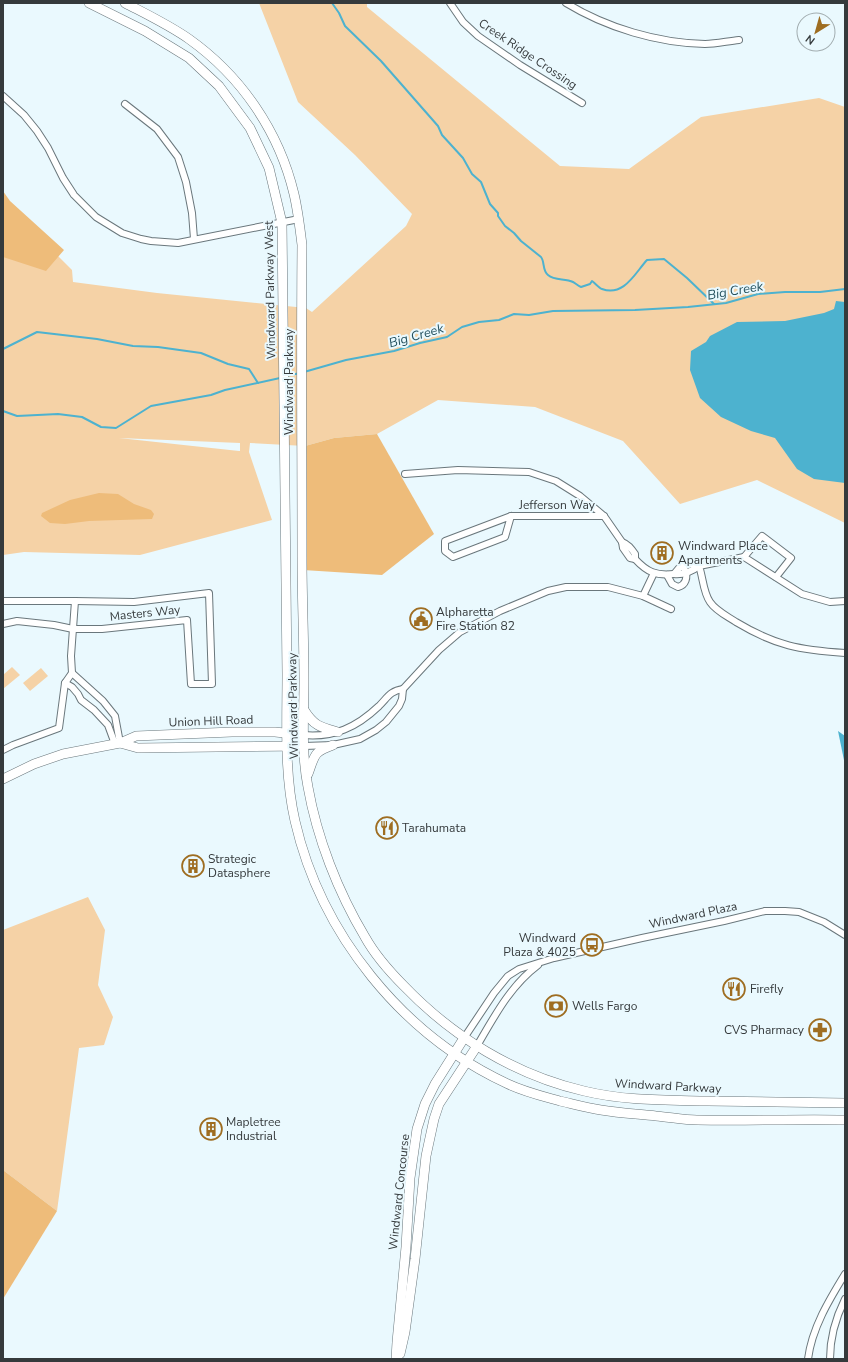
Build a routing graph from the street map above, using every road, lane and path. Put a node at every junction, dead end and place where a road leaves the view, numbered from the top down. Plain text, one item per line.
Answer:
1 (89, 3) edge
2 (125, 3) edge
3 (450, 3) edge
4 (566, 3) edge
5 (739, 40) dead end
6 (3, 96) edge
7 (582, 102) dead end
8 (125, 104) dead end
9 (299, 219) junction
10 (282, 222) junction
11 (194, 239) junction
12 (284, 401) joint
13 (404, 474) dead end
14 (511, 516) junction
15 (604, 516) junction
16 (744, 557) junction
17 (684, 566) junction
18 (699, 566) junction
19 (654, 573) junction
20 (687, 573) junction
21 (674, 574) junction
22 (666, 575) junction
23 (776, 577) junction
24 (643, 596) junction
25 (3, 601) edge
26 (75, 601) junction
27 (845, 601) edge
28 (671, 609) dead end
29 (3, 624) edge
30 (73, 629) junction
31 (845, 653) edge
32 (72, 672) junction
33 (65, 683) junction
34 (403, 689) junction
35 (304, 710) junction
36 (115, 716) junction
37 (108, 725) junction
38 (338, 732) junction
39 (178, 734) junction
40 (287, 734) junction
41 (304, 735) junction
42 (117, 743) junction
43 (286, 745) junction
44 (333, 745) junction
45 (304, 746) junction
46 (179, 748) junction
47 (3, 750) edge
48 (307, 778) junction
49 (3, 779) edge
50 (845, 935) edge
51 (542, 962) junction
52 (464, 1038) junction
53 (477, 1046) junction
54 (455, 1054) junction
55 (468, 1061) junction
56 (845, 1103) edge
57 (845, 1120) edge
58 (845, 1274) edge
59 (845, 1299) edge
60 (398, 1359) edge
61 (808, 1359) edge
62 (830, 1359) edge

1 - 10 main road, Windward Parkway West
2 - 9 main road, Windward Parkway
3 - 7 street, Creek Ridge Crossing
4 - 5 street
6 - 11 street
8 - 11 street
9 - 10 street
9 - 35 main road, Windward Parkway
10 - 11 street
10 - 12 main road, Windward Parkway West
12 - 40 main road, Windward Parkway
13 - 15 street
14 - 14 street, Jefferson Way
14 - 15 street, Jefferson Way
15 - 19 street
16 - 18 street
16 - 23 street
16 - 23 street
17 - 18 street
17 - 20 street
17 - 21 street
18 - 20 street
18 - 31 street
19 - 22 street
19 - 24 street
20 - 21 street
20 - 22 street
21 - 22 street
23 - 27 street
24 - 28 street
24 - 34 street
25 - 26 street
26 - 30 street
26 - 30 street, Masters Way
29 - 30 street, Masters Way
30 - 32 street
32 - 33 street
32 - 36 street
33 - 37 street
33 - 47 street
34 - 38 street
34 - 44 street
35 - 38 main road
35 - 41 main road, Windward Parkway
36 - 37 street
36 - 42 street
37 - 42 street
38 - 41 street
39 - 40 main road, Union Hill Road
39 - 42 main road, Union Hill Road
39 - 46 main road
40 - 41 main road, Union Hill Road
40 - 43 main road, Windward Parkway
41 - 45 main road, Windward Parkway
42 - 46 main road, Union Hill Road
42 - 49 main road, Union Hill Road
43 - 45 main road, Union Hill Road
43 - 46 main road, Union Hill Road
43 - 54 main road, Windward Parkway
44 - 45 street
44 - 48 main road
45 - 48 main road, Windward Parkway
48 - 52 main road, Windward Parkway
50 - 51 street, Windward Plaza
51 - 52 street, Windward Plaza
51 - 53 street, Windward Plaza
52 - 53 main road, Windward Parkway
52 - 54 main road, Windward Concourse
53 - 55 main road, Windward Plaza
53 - 56 main road, Windward Parkway
54 - 55 main road, Windward Parkway
54 - 60 main road, Windward Concourse
55 - 57 main road, Windward Parkway
55 - 60 main road, Windward Concourse
58 - 61 street
59 - 62 street

